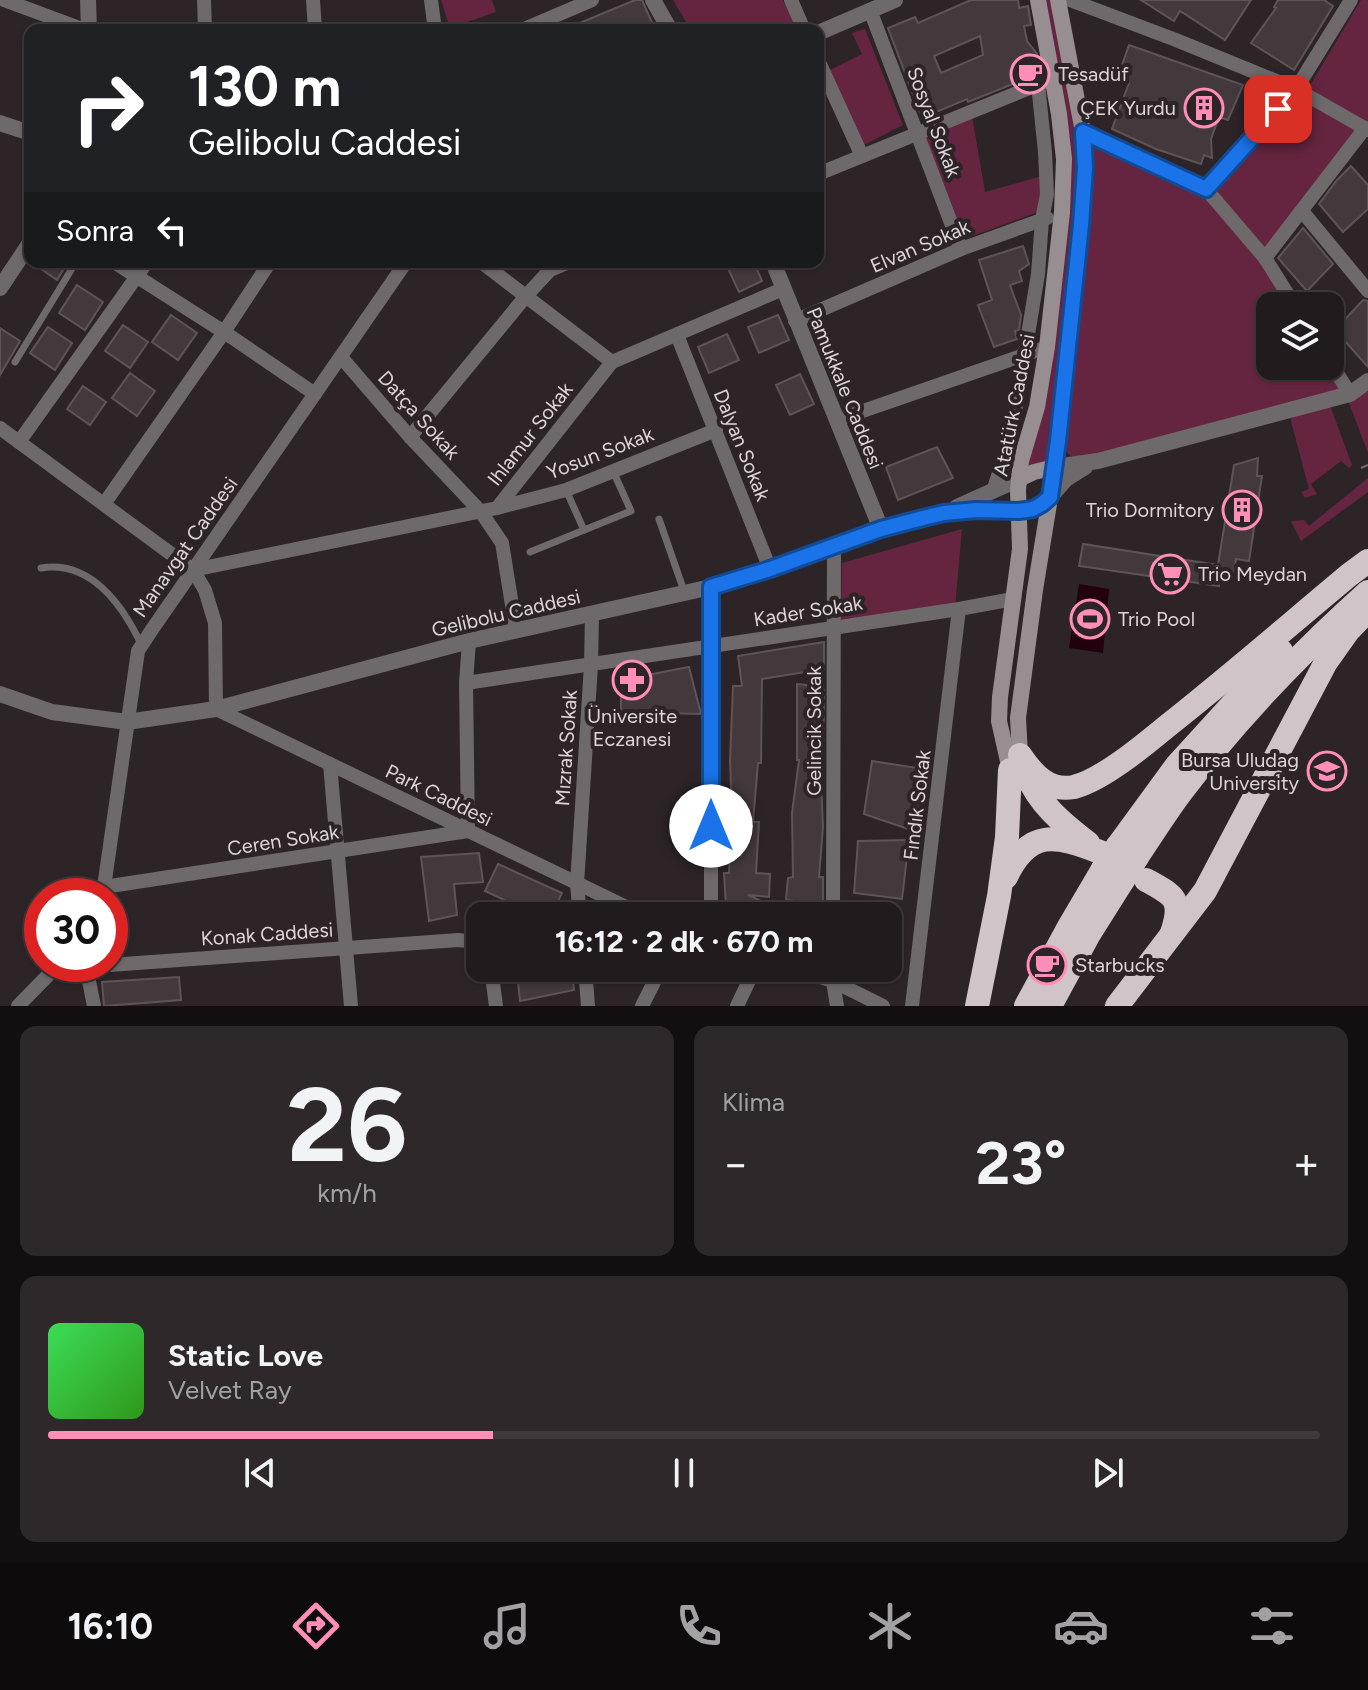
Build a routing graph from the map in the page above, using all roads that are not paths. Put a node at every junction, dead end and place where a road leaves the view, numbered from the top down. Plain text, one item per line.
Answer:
1 (4, 0) edge
2 (88, 0) edge
3 (204, 0) edge
4 (313, 0) edge
5 (431, 0) edge
6 (592, 0) edge
7 (653, 0) edge
8 (791, 0) edge
9 (895, 0) edge
10 (1038, 0) edge
11 (1058, 0) edge
12 (1070, 0) edge
13 (1351, 0) edge
14 (870, 10) junction
15 (70, 24) edge
16 (87, 24) edge
17 (205, 24) edge
18 (315, 24) edge
19 (434, 24) edge
20 (536, 24) edge
21 (667, 24) edge
22 (801, 24) edge
23 (824, 30) edge
24 (824, 73) edge
25 (1045, 81) junction
26 (1296, 89) junction
27 (0, 123) edge
28 (1366, 129) edge
29 (24, 131) edge
30 (1083, 132) junction
31 (917, 133) junction
32 (862, 156) junction
33 (824, 172) edge
34 (1206, 189) junction
35 (1302, 211) junction
36 (1062, 212) junction
37 (1042, 220) junction
38 (961, 249) junction
39 (24, 252) edge
40 (1265, 258) junction
41 (72, 268) edge
42 (123, 268) edge
43 (142, 268) edge
44 (266, 268) edge
45 (402, 268) edge
46 (489, 268) edge
47 (555, 268) edge
48 (775, 268) edge
49 (135, 276) junction
50 (0, 288) edge
51 (783, 289) junction
52 (1368, 291) edge
53 (1286, 292) edge
54 (526, 296) junction
55 (795, 321) junction
56 (224, 332) junction
57 (677, 335) junction
58 (1047, 347) junction
59 (1024, 354) junction
60 (341, 357) junction
61 (15, 362) dead end
62 (612, 362) junction
63 (1341, 380) edge
64 (1368, 381) edge
65 (315, 394) junction
66 (1350, 394) junction
67 (837, 420) junction
68 (0, 428) edge
69 (716, 430) junction
70 (410, 437) junction
71 (19, 442) junction
72 (1098, 461) junction
73 (1055, 467) junction
74 (613, 471) junction
75 (1019, 479) junction
76 (566, 490) junction
77 (993, 491) junction
78 (1050, 497) junction
79 (104, 504) junction
80 (497, 508) junction
81 (1019, 511) junction
82 (481, 512) junction
83 (944, 513) junction
84 (659, 519) dead end
85 (881, 529) junction
86 (584, 530) junction
87 (834, 546) junction
88 (530, 552) dead end
89 (1368, 561) edge
90 (41, 568) dead end
91 (770, 569) junction
92 (193, 570) junction
93 (1368, 571) edge
94 (711, 587) junction
95 (1368, 592) edge
96 (685, 593) junction
97 (1013, 599) junction
98 (959, 609) junction
99 (1368, 610) edge
100 (592, 615) junction
101 (834, 628) junction
102 (516, 630) junction
103 (469, 641) junction
104 (142, 646) junction
105 (711, 646) junction
106 (591, 665) junction
107 (466, 683) junction
108 (0, 694) edge
109 (216, 709) junction
110 (127, 722) junction
111 (1015, 762) junction
112 (330, 764) junction
113 (1094, 779) junction
114 (468, 831) junction
115 (1066, 833) junction
116 (338, 852) junction
117 (1120, 866) junction
118 (104, 878) edge
119 (577, 884) junction
120 (128, 888) edge
121 (1205, 891) junction
122 (999, 896) junction
123 (579, 902) edge
124 (615, 902) edge
125 (711, 902) edge
126 (833, 902) edge
127 (1176, 904) junction
128 (1171, 936) junction
129 (466, 941) edge
130 (347, 948) junction
131 (128, 963) edge
132 (41, 982) edge
133 (89, 982) edge
134 (493, 982) edge
135 (586, 982) edge
136 (654, 982) edge
137 (748, 982) edge
138 (834, 982) edge
139 (844, 982) edge
140 (18, 1006) edge
141 (94, 1006) edge
142 (351, 1006) edge
143 (496, 1006) edge
144 (588, 1006) edge
145 (642, 1006) edge
146 (737, 1006) edge
147 (837, 1006) edge
148 (883, 1006) edge
149 (912, 1006) edge
150 (977, 1006) edge
151 (1026, 1006) edge
152 (1050, 1006) edge
153 (1117, 1006) edge

1 - 15 street
2 - 16 street
3 - 17 street
4 - 18 street
5 - 19 street
6 - 20 street
7 - 21 street
8 - 22 street
9 - 14 street
10 - 25 main road, Atatürk Caddesi
11 - 30 main road, Atatürk Caddesi
12 - 26 street
13 - 26 street
14 - 23 street
14 - 31 street, Sosyal Sokak
24 - 32 street
25 - 31 street
25 - 36 main road, Atatürk Caddesi
25 - 37 street
26 - 28 street
26 - 34 street
27 - 29 street
28 - 35 street
30 - 34 street
30 - 73 main road, Atatürk Caddesi
31 - 32 street
31 - 38 street, Sosyal Sokak
32 - 33 street
34 - 40 street
35 - 40 street
35 - 52 street
36 - 37 street, Elvan Sokak
36 - 58 main road, Atatürk Caddesi
37 - 38 street, Elvan Sokak
37 - 59 street
38 - 55 street, Elvan Sokak
39 - 50 street
40 - 53 street
41 - 61 lane
42 - 49 street
43 - 49 street
44 - 56 street
45 - 60 street, Manavgat Caddesi
46 - 54 street
47 - 54 street
48 - 51 street, Pamukkale Caddesi
49 - 56 street
49 - 71 street
51 - 55 street, Pamukkale Caddesi
51 - 57 street, Ihlamur Sokak
54 - 62 street
54 - 70 street
55 - 67 street, Pamukkale Caddesi
56 - 65 street
56 - 79 street
57 - 62 street, Ihlamur Sokak
57 - 69 street, Dalyan Sokak
58 - 59 street
58 - 75 main road, Atatürk Caddesi
59 - 67 street
59 - 77 street
60 - 65 street, Manavgat Caddesi
60 - 70 street, Datça Sokak
62 - 80 street, Ihlamur Sokak
63 - 66 street
64 - 66 street
65 - 92 street, Manavgat Caddesi
66 - 72 street
67 - 85 street, Pamukkale Caddesi
68 - 71 street
69 - 74 street, Yosun Sokak
69 - 91 street, Dalyan Sokak
70 - 82 street, Datça Sokak
71 - 79 street
72 - 73 street
72 - 78 street
73 - 75 main road
73 - 78 main road, Atatürk Caddesi
74 - 76 street, Yosun Sokak
74 - 86 lane
75 - 77 street
75 - 81 main road, Atatürk Caddesi
76 - 80 street, Yosun Sokak
76 - 86 lane
77 - 83 street
78 - 81 main road
78 - 111 main road, Atatürk Caddesi
79 - 92 street
80 - 82 street, Ihlamur Sokak
81 - 83 street, Gelibolu Caddesi
81 - 97 main road, Atatürk Caddesi
82 - 92 street, Ihlamur Sokak
82 - 102 street, Datça Sokak
83 - 85 street, Gelibolu Caddesi
84 - 96 lane
85 - 87 street, Gelibolu Caddesi
86 - 88 lane
87 - 91 street, Gelibolu Caddesi
87 - 101 street, Gelincik Sokak
89 - 113 highway
90 - 104 lane
91 - 94 street, Gelibolu Caddesi
92 - 104 street, Manavgat Caddesi
92 - 109 street
93 - 117 highway
94 - 96 street, Gelibolu Caddesi
94 - 105 street
95 - 117 highway
96 - 100 street, Gelibolu Caddesi
97 - 98 street, Kader Sokak
97 - 111 main road, Atatürk Caddesi
98 - 101 street, Kader Sokak
98 - 149 street, Fındık Sokak
99 - 121 highway
100 - 102 street, Gelibolu Caddesi
100 - 106 street, Mızrak Sokak
101 - 105 street, Kader Sokak
101 - 126 street, Gelincik Sokak
102 - 103 street, Gelibolu Caddesi
103 - 107 street
103 - 109 street, Gelibolu Caddesi
104 - 110 street, Manavgat Caddesi
105 - 106 street, Kader Sokak
105 - 125 street
106 - 107 street, Kader Sokak
106 - 119 street, Mızrak Sokak
107 - 114 street
108 - 110 street, Gelibolu Caddesi
109 - 110 street, Gelibolu Caddesi
109 - 112 street, Park Caddesi
110 - 118 street, Manavgat Caddesi
111 - 113 highway
111 - 115 highway
111 - 122 highway
112 - 114 street, Park Caddesi
112 - 116 street
113 - 115 highway
114 - 116 street, Ceren Sokak
114 - 119 street, Park Caddesi
115 - 117 highway
115 - 122 highway
116 - 120 street, Ceren Sokak
116 - 130 street
117 - 127 highway
117 - 151 highway
117 - 152 highway
119 - 123 street, Mızrak Sokak
119 - 124 street, Park Caddesi
121 - 127 highway
121 - 128 highway
122 - 150 highway
127 - 128 highway
128 - 153 highway
129 - 130 street, Konak Caddesi
130 - 131 street, Konak Caddesi
130 - 142 street
132 - 140 street
133 - 141 street
134 - 143 street
135 - 144 street
136 - 145 street
137 - 146 street
138 - 147 street
139 - 148 street

